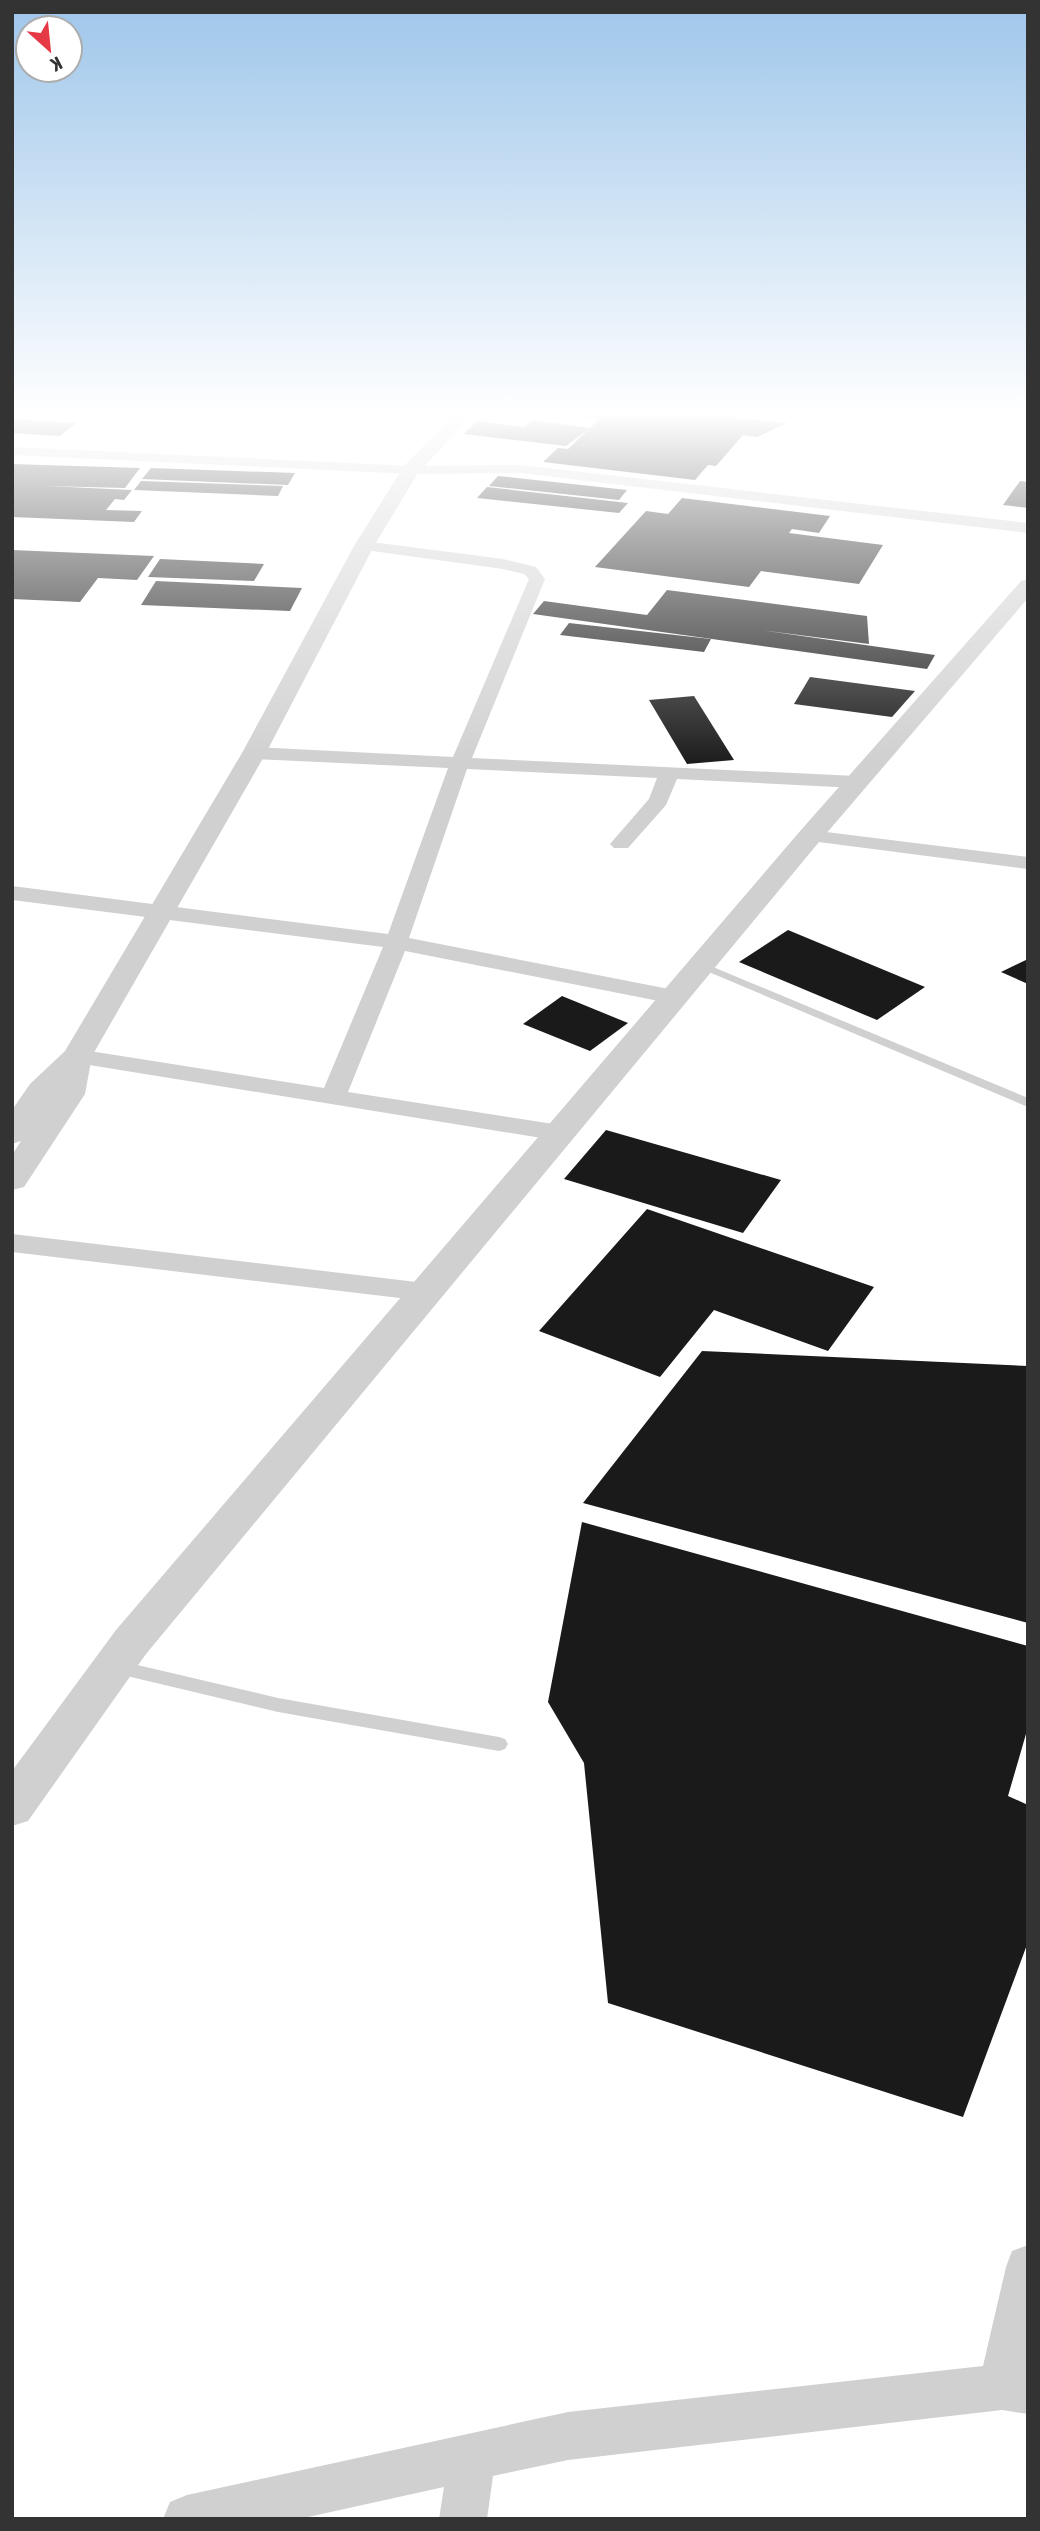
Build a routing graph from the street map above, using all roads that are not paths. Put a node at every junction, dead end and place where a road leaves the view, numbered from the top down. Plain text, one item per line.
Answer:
1 (373, 531) edge
2 (364, 546) junction
3 (1028, 585) edge
4 (254, 753) junction
5 (459, 765) junction
6 (669, 774) junction
7 (856, 782) junction
8 (810, 836) junction
9 (621, 844) dead end
10 (1028, 863) edge
11 (12, 893) edge
12 (161, 914) junction
13 (396, 942) junction
14 (701, 965) junction
15 (674, 997) junction
16 (77, 1056) junction
17 (333, 1097) junction
18 (1028, 1103) edge
19 (560, 1133) junction
20 (12, 1134) edge
21 (12, 1180) edge
22 (12, 1243) edge
23 (425, 1292) junction
24 (113, 1666) junction
25 (499, 1744) dead end
26 (12, 1807) edge
27 (1028, 2267) edge
28 (1015, 2389) edge
29 (472, 2457) junction
30 (187, 2519) edge
31 (463, 2519) edge

1 - 2 street
2 - 4 street
2 - 5 street
3 - 7 street
4 - 5 street
4 - 12 street
5 - 6 street
5 - 13 street
6 - 7 street
6 - 9 street
7 - 8 street
8 - 10 street
8 - 14 street
11 - 12 street
12 - 13 street
12 - 16 street
13 - 15 street
13 - 17 street
14 - 15 street
14 - 18 lane
15 - 19 street
16 - 17 street
16 - 20 street
16 - 21 street
17 - 19 street
19 - 23 street
22 - 23 street
23 - 24 street
24 - 25 lane
24 - 26 street
27 - 28 street
28 - 29 street
29 - 30 street
29 - 31 street

